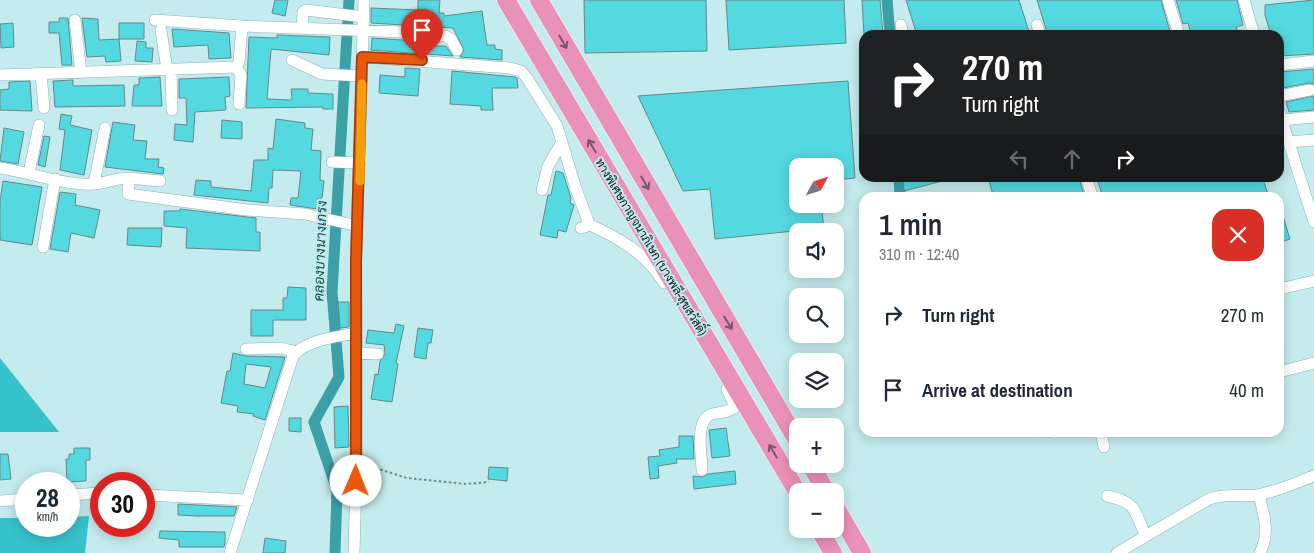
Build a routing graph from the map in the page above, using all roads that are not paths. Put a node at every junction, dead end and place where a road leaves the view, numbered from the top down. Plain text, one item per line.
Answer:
1 (364, 0) edge
2 (506, 0) edge
3 (539, 0) edge
4 (1168, 0) edge
5 (1244, 0) edge
6 (354, 15) junction
7 (75, 20) dead end
8 (242, 26) junction
9 (302, 28) junction
10 (1177, 30) edge
11 (1253, 30) edge
12 (363, 32) junction
13 (457, 50) dead end
14 (362, 57) junction
15 (292, 60) dead end
16 (1314, 62) edge
17 (1284, 65) edge
18 (236, 68) junction
19 (169, 70) junction
20 (81, 73) junction
21 (41, 74) junction
22 (0, 75) edge
23 (353, 76) junction
24 (1310, 90) dead end
25 (1284, 95) edge
26 (239, 104) dead end
27 (44, 108) dead end
28 (172, 110) dead end
29 (1284, 116) edge
30 (1314, 116) edge
31 (39, 125) dead end
32 (105, 128) dead end
33 (1284, 128) edge
34 (1314, 140) edge
35 (562, 142) junction
36 (1289, 142) junction
37 (334, 162) dead end
38 (356, 163) junction
39 (1, 172) edge
40 (29, 173) junction
41 (128, 178) junction
42 (55, 179) junction
43 (160, 181) dead end
44 (94, 184) junction
45 (542, 190) dead end
46 (1314, 222) edge
47 (358, 226) junction
48 (43, 247) dead end
49 (1314, 281) edge
50 (1284, 288) edge
51 (354, 334) junction
52 (246, 349) dead end
53 (297, 352) junction
54 (357, 353) junction
55 (378, 354) dead end
56 (1314, 363) edge
57 (1284, 371) edge
58 (789, 427) edge
59 (1103, 437) edge
60 (1104, 447) dead end
61 (702, 470) dead end
62 (1314, 476) edge
63 (792, 483) edge
64 (1258, 495) junction
65 (155, 496) edge
66 (1107, 496) dead end
67 (15, 500) edge
68 (248, 500) junction
69 (0, 501) edge
70 (844, 522) edge
71 (1145, 535) junction
72 (824, 538) edge
73 (230, 553) edge
74 (354, 553) edge
75 (833, 553) edge
76 (862, 553) edge
77 (1117, 553) edge
78 (1260, 553) edge

1 - 6 street
63 -> 2 highway, ทางพิเศษกาญจนาภิเษก (บางพลี-สุขสวัสดิ์)
3 -> 58 highway
4 - 10 street
5 - 11 street
6 - 9 street
6 - 12 street
7 - 20 street
8 - 9 street
8 - 18 street
8 - 19 street
9 - 12 street
12 - 13 street
12 - 14 street
14 - 23 street
14 - 35 street
15 - 23 street
16 - 17 street
18 - 19 street
18 - 26 street
19 - 20 street
19 - 28 street
20 - 21 street
21 - 22 street
21 - 27 street
23 - 38 street
24 - 25 street
29 - 30 street
31 - 40 street
32 - 44 street
33 - 36 street
34 - 36 street
35 - 45 street
35 - 61 street
36 - 46 street
37 - 38 street
38 - 47 street
39 - 40 street
40 - 42 street
41 - 43 street
41 - 44 street
41 - 47 street
42 - 44 street
42 - 48 street
47 - 51 street
49 - 50 street
51 - 53 street
51 - 54 street
52 - 53 street
53 - 68 street
54 - 55 street
54 - 74 street
56 - 57 street
59 - 60 street
62 - 64 street
64 - 71 street
64 - 78 street
65 - 68 street
66 - 71 street
67 - 69 street
68 - 73 street
70 - 76 highway
71 - 77 street
72 - 75 highway

